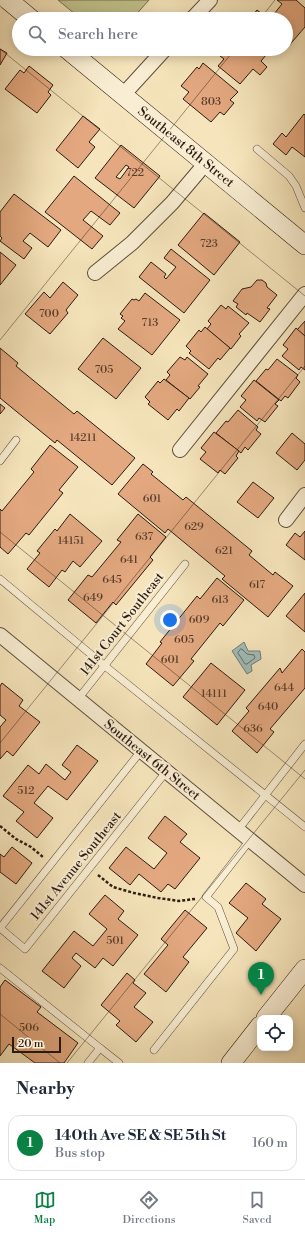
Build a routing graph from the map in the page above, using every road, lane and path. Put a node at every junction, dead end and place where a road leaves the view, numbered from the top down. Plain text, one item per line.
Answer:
1 (8, 0) edge
2 (210, 0) edge
3 (23, 12) edge
4 (199, 12) edge
5 (76, 56) edge
6 (159, 56) edge
7 (123, 95) junction
8 (257, 149) dead end
9 (206, 164) junction
10 (305, 208) edge
11 (302, 240) edge
12 (95, 273) dead end
13 (305, 294) edge
14 (16, 440) dead end
15 (180, 450) dead end
16 (0, 461) edge
17 (305, 495) edge
18 (286, 520) dead end
19 (185, 564) dead end
20 (0, 579) edge
21 (1, 638) edge
22 (105, 666) junction
23 (78, 699) junction
24 (305, 744) edge
25 (141, 751) junction
26 (166, 772) junction
27 (265, 795) junction
28 (0, 826) edge
29 (305, 827) edge
30 (238, 830) junction
31 (250, 840) junction
32 (51, 864) junction
33 (90, 868) junction
34 (305, 885) edge
35 (206, 897) junction
36 (0, 928) edge
37 (0, 968) edge
38 (305, 969) edge
39 (268, 1015) edge
40 (257, 1030) edge
41 (100, 1048) junction
42 (154, 1050) dead end
43 (88, 1063) edge
44 (119, 1063) edge
45 (232, 1063) edge

1 - 3 street
2 - 4 street
5 - 7 street, Southeast 8th Street
6 - 7 street
7 - 9 street, Southeast 8th Street
8 - 10 lane
9 - 11 street, Southeast 8th Street
9 - 12 street
13 - 15 street
14 - 16 lane
17 - 18 street
19 - 22 lane, 141st Court Southeast
20 - 22 lane
21 - 23 street, Southeast 6th Street
22 - 23 lane, 141st Court Southeast
22 - 27 lane
23 - 25 street, Southeast 6th Street
24 - 27 lane
25 - 26 street, Southeast 6th Street
25 - 32 lane, 141st Avenue Southeast
26 - 30 street, Southeast 6th Street
26 - 33 lane, 141st Avenue Southeast
27 - 29 lane
27 - 30 lane
28 - 32 path
30 - 31 street, Southeast 6th Street
31 - 34 street, Southeast 6th Street
31 - 35 lane
32 - 36 lane, 141st Avenue Southeast
33 - 35 path
33 - 36 lane, 141st Avenue Southeast
35 - 42 lane
37 - 41 lane
38 - 39 street
40 - 45 street
41 - 43 lane
41 - 44 lane

